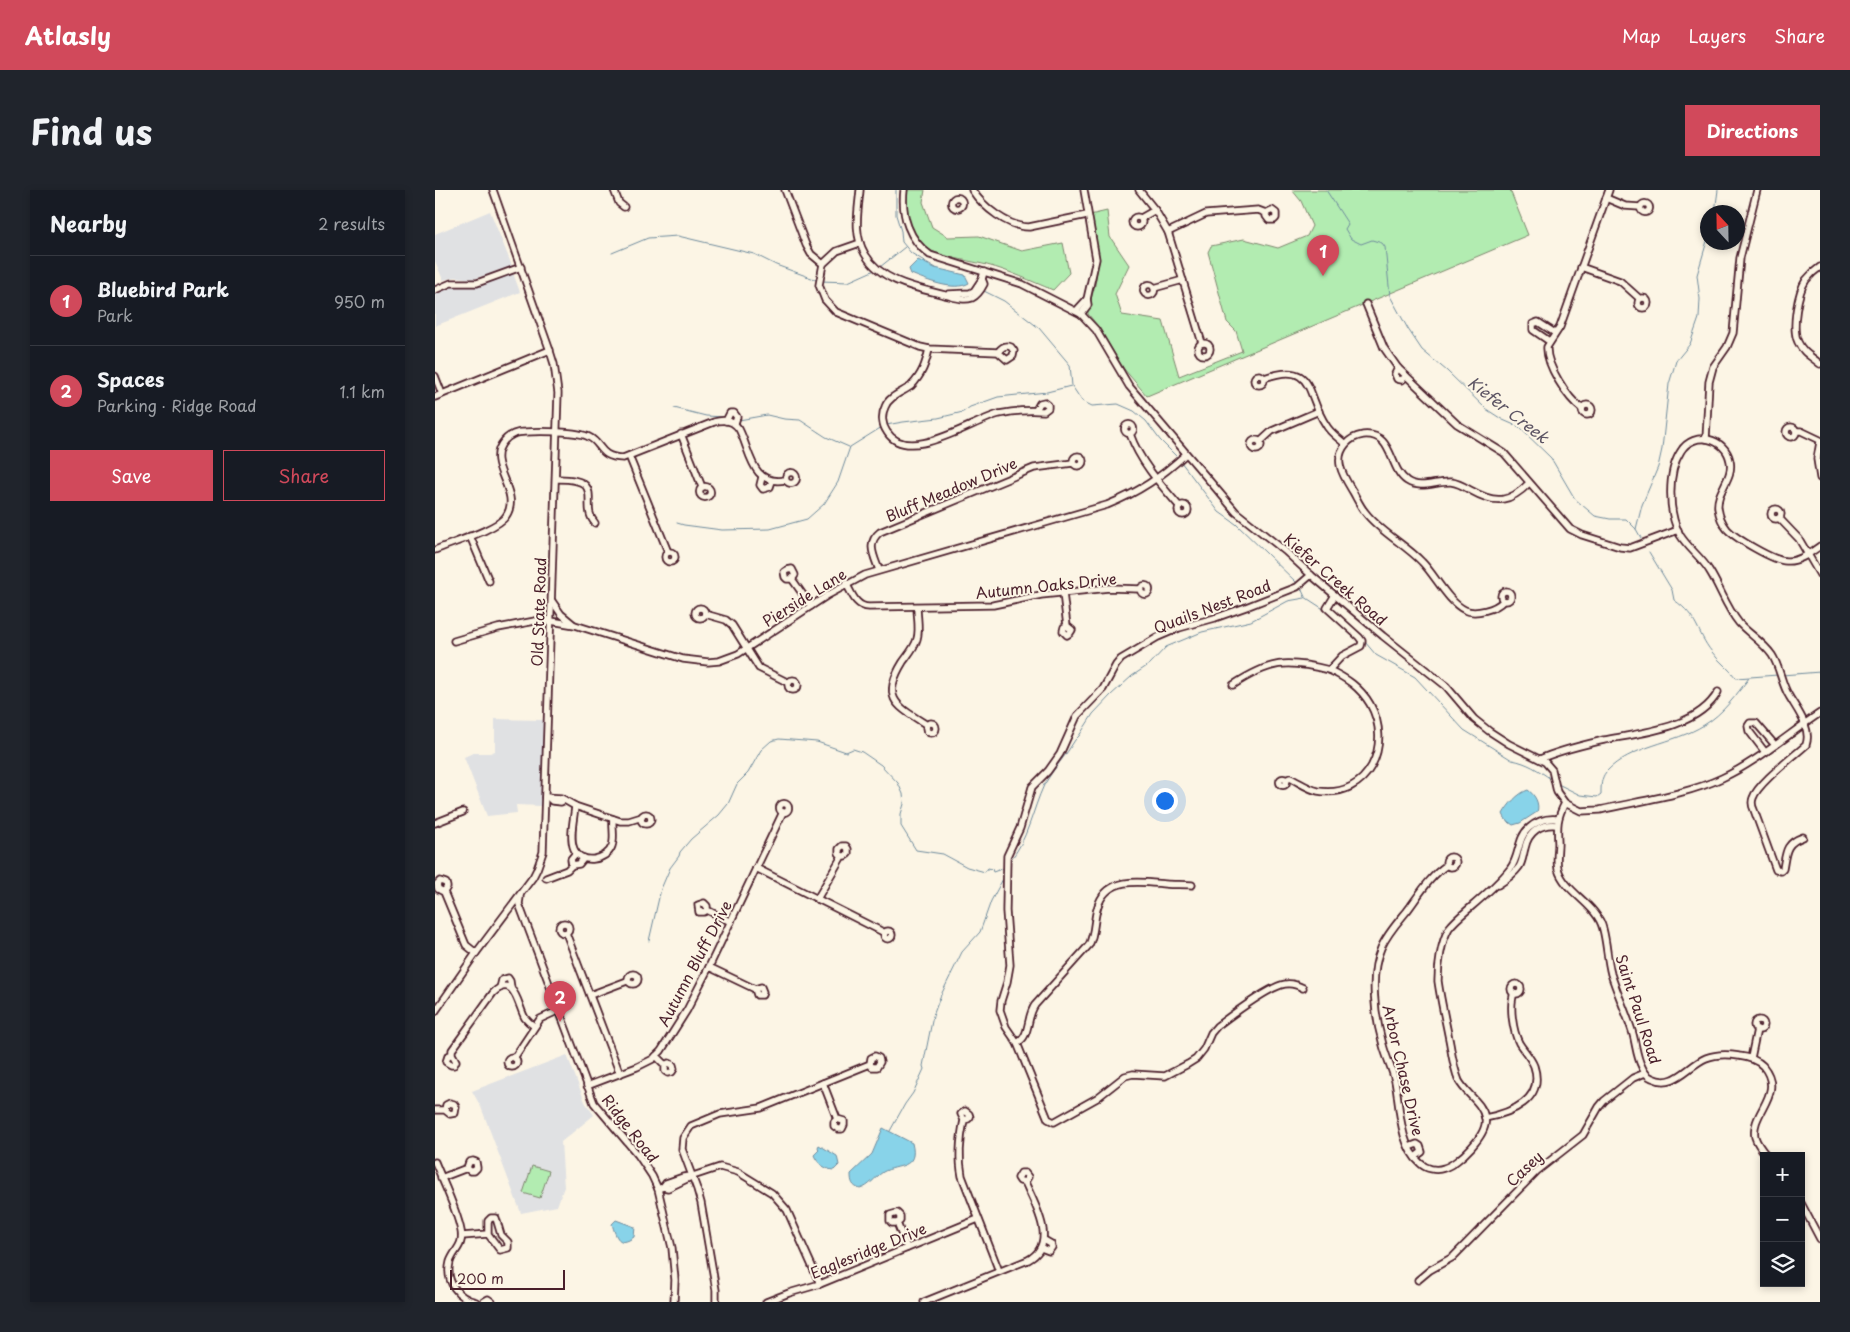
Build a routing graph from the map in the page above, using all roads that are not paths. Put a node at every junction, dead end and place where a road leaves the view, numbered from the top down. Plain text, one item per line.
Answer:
1 (493, 190) edge
2 (614, 190) edge
3 (785, 190) edge
4 (860, 190) edge
5 (904, 190) edge
6 (1083, 190) edge
7 (1139, 190) edge
8 (1609, 190) edge
9 (1757, 190) edge
10 (972, 191) edge
11 (1606, 198) junction
12 (962, 200) dead end
13 (624, 207) dead end
14 (1640, 207) dead end
15 (1155, 210) junction
16 (1087, 215) junction
17 (1141, 218) dead end
18 (1276, 218) dead end
19 (1169, 232) junction
20 (860, 243) junction
21 (823, 264) junction
22 (521, 267) junction
23 (1581, 267) junction
24 (1820, 267) edge
25 (984, 272) junction
26 (1183, 280) junction
27 (1154, 288) dead end
28 (435, 290) edge
29 (1640, 299) dead end
30 (1365, 304) dead end
31 (1078, 313) junction
32 (1555, 333) junction
33 (1549, 341) junction
34 (1202, 343) dead end
35 (929, 349) junction
36 (550, 350) junction
37 (997, 352) dead end
38 (1820, 364) edge
39 (1398, 368) junction
40 (435, 376) edge
41 (1406, 376) junction
42 (1264, 378) dead end
43 (442, 394) junction
44 (435, 397) edge
45 (1582, 409) dead end
46 (1036, 410) dead end
47 (1319, 411) junction
48 (726, 421) junction
49 (735, 423) junction
50 (1797, 431) dead end
51 (557, 433) junction
52 (681, 434) junction
53 (1130, 434) dead end
54 (1706, 439) junction
55 (1820, 441) edge
56 (495, 442) dead end
57 (1260, 442) dead end
58 (1345, 444) junction
59 (501, 446) junction
60 (1186, 454) junction
61 (629, 456) junction
62 (1073, 463) dead end
63 (762, 477) junction
64 (1820, 478) edge
65 (556, 479) junction
66 (1156, 479) junction
67 (785, 480) dead end
68 (771, 481) junction
69 (1529, 483) junction
70 (702, 487) dead end
71 (1179, 507) dead end
72 (1779, 518) dead end
73 (595, 523) dead end
74 (1678, 530) junction
75 (470, 536) junction
76 (1820, 546) edge
77 (435, 550) edge
78 (668, 552) dead end
79 (1808, 554) junction
80 (879, 570) junction
81 (1311, 575) junction
82 (1820, 575) edge
83 (792, 579) dead end
84 (489, 581) dead end
85 (846, 584) junction
86 (1141, 589) dead end
87 (1063, 593) junction
88 (1335, 595) junction
89 (552, 601) junction
90 (1503, 601) dead end
91 (811, 606) junction
92 (917, 607) junction
93 (705, 614) dead end
94 (551, 621) junction
95 (575, 625) junction
96 (1067, 626) dead end
97 (454, 641) dead end
98 (747, 649) junction
99 (1329, 670) junction
100 (789, 683) dead end
101 (1233, 685) dead end
102 (1719, 692) dead end
103 (1820, 713) edge
104 (1805, 723) junction
105 (927, 725) dead end
106 (1775, 745) junction
107 (1765, 752) junction
108 (1541, 759) junction
109 (1287, 780) dead end
110 (547, 798) junction
111 (1565, 803) junction
112 (575, 806) junction
113 (463, 812) dead end
114 (783, 812) dead end
115 (642, 817) dead end
116 (613, 819) junction
117 (1557, 822) junction
118 (435, 823) edge
119 (1803, 837) dead end
120 (576, 852) junction
121 (842, 856) dead end
122 (584, 858) junction
123 (572, 865) junction
124 (1447, 865) dead end
125 (756, 868) junction
126 (546, 878) dead end
127 (1192, 884) dead end
128 (444, 892) dead end
129 (521, 895) junction
130 (817, 899) junction
131 (707, 910) dead end
132 (509, 911) junction
133 (525, 919) junction
134 (731, 922) junction
135 (567, 932) dead end
136 (885, 933) dead end
137 (476, 953) junction
138 (709, 967) junction
139 (627, 981) dead end
140 (1303, 988) dead end
141 (755, 989) dead end
142 (1514, 993) dead end
143 (590, 995) junction
144 (558, 1009) junction
145 (435, 1012) edge
146 (534, 1026) junction
147 (1757, 1029) dead end
148 (1017, 1043) junction
149 (452, 1054) dead end
150 (656, 1056) junction
151 (514, 1058) dead end
152 (1751, 1058) junction
153 (869, 1064) dead end
154 (665, 1065) dead end
155 (1645, 1072) junction
156 (619, 1074) junction
157 (823, 1084) junction
158 (587, 1086) junction
159 (435, 1110) edge
160 (445, 1110) dead end
161 (1485, 1118) junction
162 (837, 1119) dead end
163 (964, 1120) dead end
164 (1409, 1147) junction
165 (1764, 1152) edge
166 (1415, 1157) junction
167 (435, 1162) edge
168 (467, 1168) dead end
169 (693, 1176) junction
170 (441, 1178) junction
171 (1025, 1182) dead end
172 (661, 1188) junction
173 (1805, 1211) edge
174 (978, 1219) junction
175 (897, 1223) dead end
176 (488, 1234) junction
177 (462, 1236) junction
178 (1820, 1239) edge
179 (1044, 1240) junction
180 (907, 1248) junction
181 (1041, 1248) junction
182 (999, 1271) junction
183 (1418, 1280) dead end
184 (819, 1284) junction
185 (476, 1302) edge
186 (483, 1302) edge
187 (492, 1302) edge
188 (674, 1302) edge
189 (716, 1302) edge
190 (766, 1302) edge
191 (924, 1302) edge

1 - 22 street, Old State Road
2 - 13 street
3 - 21 street
4 - 20 street
5 - 25 street, Kiefer Creek Road
6 - 16 street
7 - 15 street
8 - 11 street
9 - 54 street
10 - 12 street
10 - 16 street
11 - 14 street
11 - 23 street
15 - 17 street
15 - 19 street
16 - 31 street
18 - 19 street
19 - 26 street
20 - 21 street
20 - 25 street
21 - 35 street
22 - 28 street
22 - 36 street, Old State Road
23 - 29 street
23 - 32 street
24 - 38 street
25 - 31 street, Kiefer Creek Road
26 - 27 street
26 - 34 street
30 - 39 street
31 - 60 street, Kiefer Creek Road
32 - 33 street
32 - 33 street
33 - 45 street
35 - 37 street
35 - 46 street
36 - 43 street
36 - 51 street, Old State Road
39 - 41 street
39 - 41 street
40 - 43 street
41 - 69 street
42 - 47 street
43 - 44 street
47 - 57 street
47 - 58 street
48 - 49 street
48 - 49 street
48 - 52 street
49 - 63 street
50 - 55 street
51 - 59 street
51 - 61 street
51 - 65 street, Old State Road
52 - 61 street
52 - 70 street
53 - 66 street
54 - 74 street
54 - 79 street
55 - 64 street
56 - 59 street
58 - 69 street
58 - 90 street
59 - 75 street
60 - 66 street, Pierside Lane
60 - 81 street, Kiefer Creek Road
61 - 78 street
62 - 80 street, Bluff Meadow Drive
63 - 68 street
63 - 68 street
65 - 73 street
65 - 89 street, Old State Road
66 - 71 street
66 - 80 street, Pierside Lane
67 - 68 street
69 - 74 street
72 - 79 street
74 - 104 street
75 - 77 street
75 - 84 street
76 - 79 street
79 - 82 street
80 - 85 street, Pierside Lane
81 - 88 street, Kiefer Creek Road
81 - 148 street, Quails Nest Road
83 - 91 street
85 - 91 street, Pierside Lane
85 - 92 street, Autumn Oaks Drive
86 - 87 street, Autumn Oaks Drive
87 - 92 street, Autumn Oaks Drive
87 - 96 street
88 - 99 street
88 - 108 street, Kiefer Creek Road
89 - 94 street, Old State Road
89 - 95 street
91 - 98 street, Pierside Lane
92 - 105 street
93 - 98 street
94 - 95 street, Pierside Lane
94 - 97 street, Pierside Lane
94 - 110 street, Old State Road
95 - 98 street, Pierside Lane
98 - 100 street
99 - 101 street
99 - 109 street
102 - 108 street
103 - 104 street
104 - 106 street
104 - 119 street
106 - 107 street
106 - 107 street
107 - 111 street
108 - 111 street
110 - 112 street
110 - 129 street, Old State Road
111 - 117 street, Saint Paul Road
112 - 116 street
112 - 120 street
113 - 118 street
114 - 125 street, Autumn Bluff Drive
115 - 116 street
116 - 122 street
117 - 155 street, Saint Paul Road
117 - 161 street
120 - 122 street
120 - 123 street
121 - 130 street
122 - 123 street
123 - 126 street
124 - 164 street, Arbor Chase Drive
125 - 130 street
125 - 134 street, Autumn Bluff Drive
127 - 148 street
128 - 137 street
129 - 132 street, Old State Road
129 - 133 street, Ridge Road
130 - 136 street
131 - 134 street
132 - 133 street
132 - 137 street, Old State Road
133 - 144 street, Ridge Road
134 - 138 street, Autumn Bluff Drive
135 - 143 street
137 - 145 street, Old State Road
138 - 141 street
138 - 150 street, Autumn Bluff Drive
139 - 143 street
140 - 148 street, Quails Nest Road
142 - 161 street
143 - 156 street
144 - 146 street
144 - 158 street, Ridge Road
146 - 149 street
146 - 151 street
147 - 152 street
150 - 154 street
150 - 156 street, Autumn Bluff Drive
152 - 155 street, Saint Paul Road
152 - 165 street
153 - 157 street
155 - 183 street, Casey
156 - 158 street, Autumn Bluff Drive
157 - 162 street
157 - 169 street
158 - 172 street, Ridge Road
159 - 160 street
161 - 166 street, Arbor Chase Drive
163 - 174 street
164 - 166 street, Arbor Chase Drive
164 - 166 street
167 - 170 street
168 - 170 street
169 - 172 street
169 - 184 street
169 - 189 street
170 - 177 street
171 - 179 street
172 - 188 street, Ridge Road
173 - 178 street
174 - 180 street, Eaglesridge Drive
174 - 182 street
175 - 180 street
176 - 176 street
176 - 177 street
177 - 185 street
179 - 181 street
179 - 181 street
180 - 184 street, Eaglesridge Drive
181 - 182 street
182 - 191 street
184 - 190 street, Eaglesridge Drive
186 - 187 street

